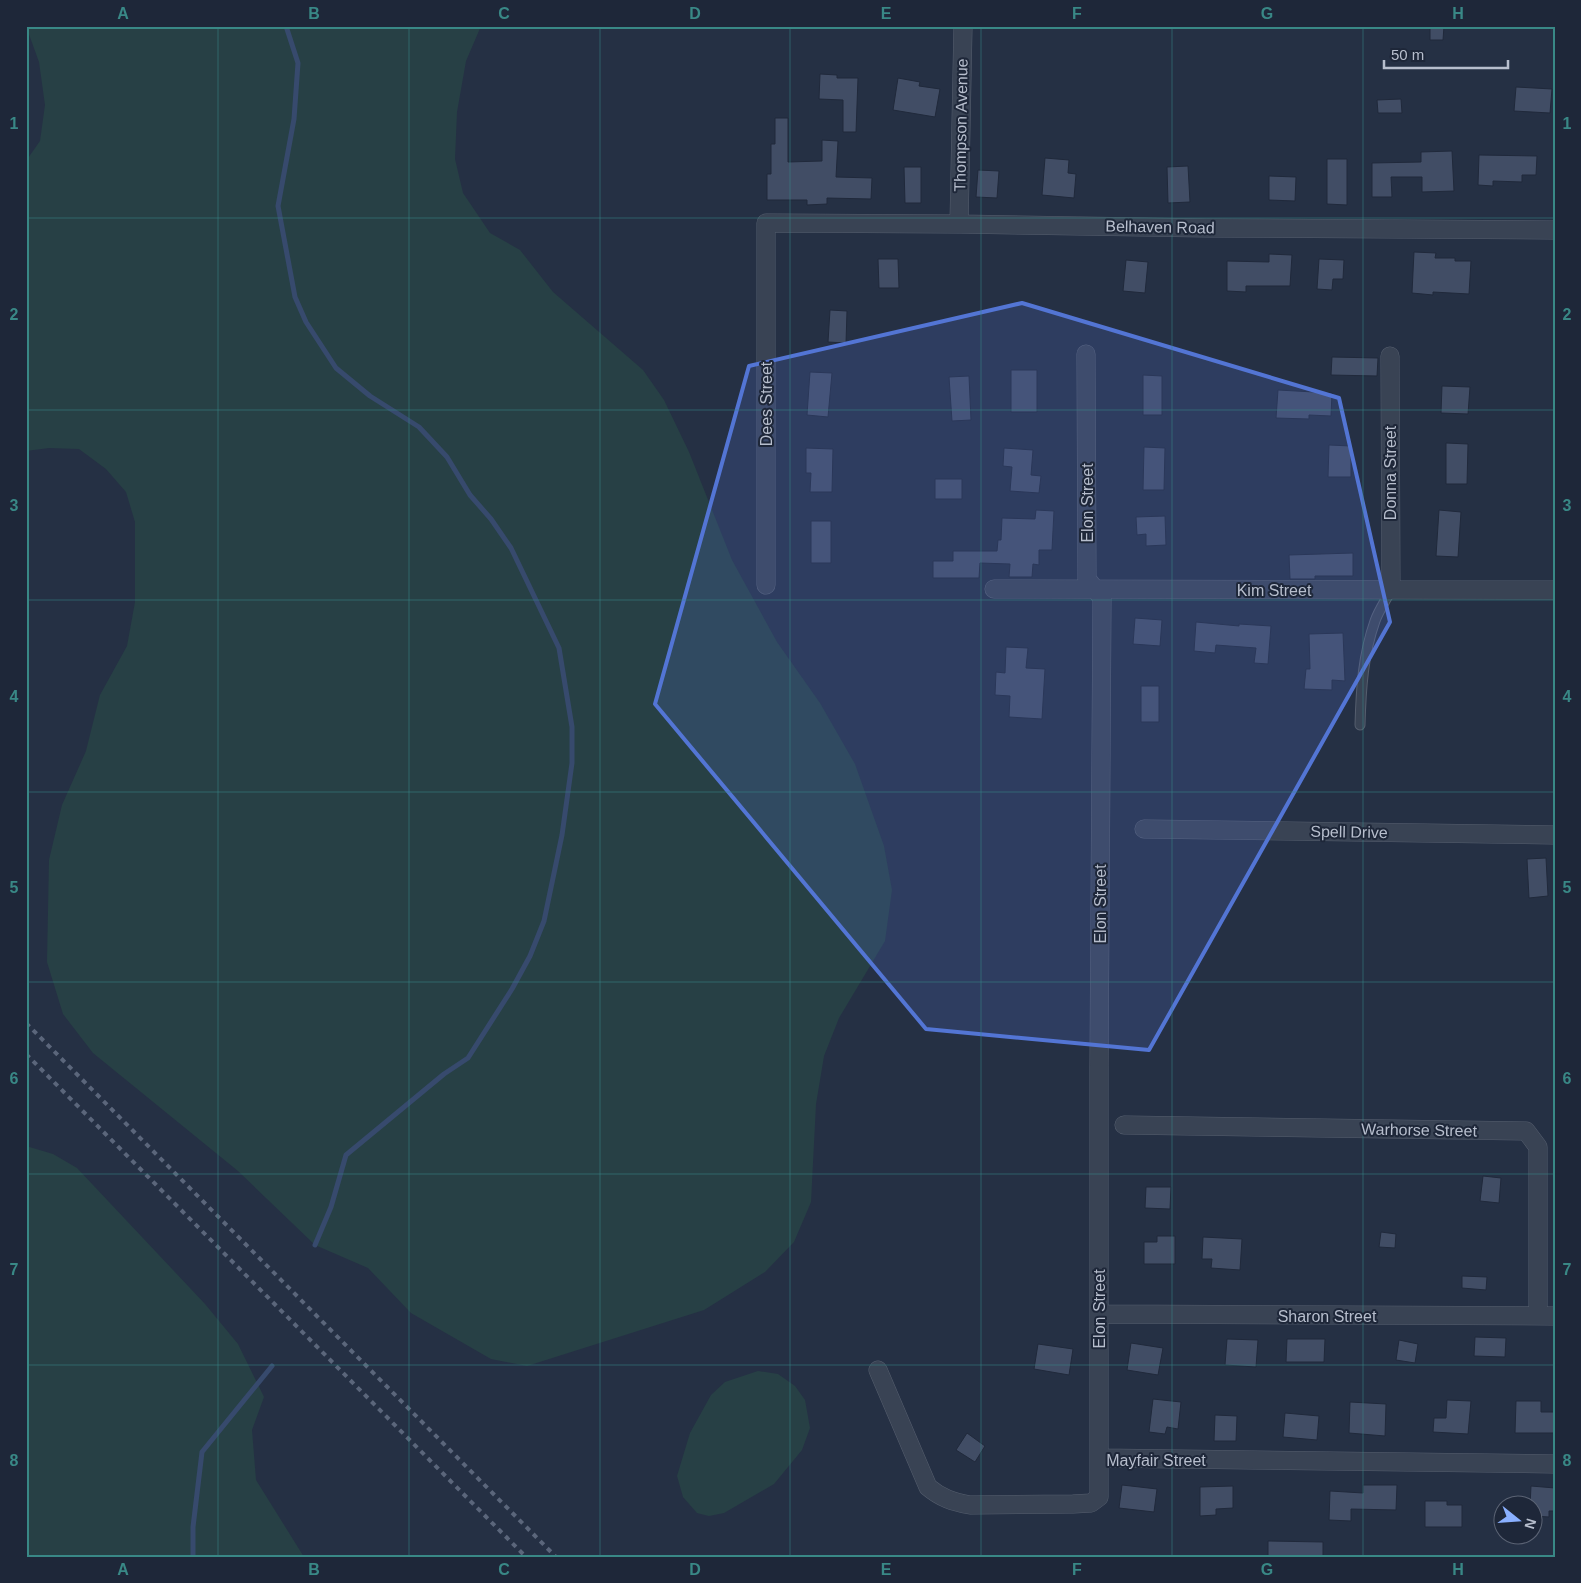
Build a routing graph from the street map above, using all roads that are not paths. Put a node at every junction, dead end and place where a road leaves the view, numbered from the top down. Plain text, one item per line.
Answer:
1 (963, 26) edge
2 (766, 223) joint
3 (960, 224) junction
4 (1555, 230) edge
5 (1086, 354) dead end
6 (1390, 356) dead end
7 (766, 585) dead end
8 (994, 589) dead end
9 (1096, 590) junction
10 (1391, 590) junction
11 (1555, 590) edge
12 (1360, 725) dead end
13 (1144, 829) dead end
14 (1555, 835) edge
15 (1124, 1125) dead end
16 (1099, 1314) junction
17 (1546, 1315) edge
18 (878, 1370) dead end
19 (1100, 1458) junction
20 (1555, 1464) edge

1 - 3 street, Thompson Avenue
2 - 3 street, Belhaven Road
2 - 7 street, Dees Street
3 - 4 street, Belhaven Road
5 - 9 street, Elon Street
6 - 10 street, Donna Street
8 - 9 street, Kim Street
9 - 10 street, Kim Street
9 - 16 street, Elon Street
10 - 11 street, Kim Street
10 - 12 lane
13 - 14 street, Spell Drive
15 - 17 street, Warhorse Street
16 - 17 street, Sharon Street
16 - 19 street, Elon Street
18 - 19 street, Mayfair Street
19 - 20 street, Mayfair Street

